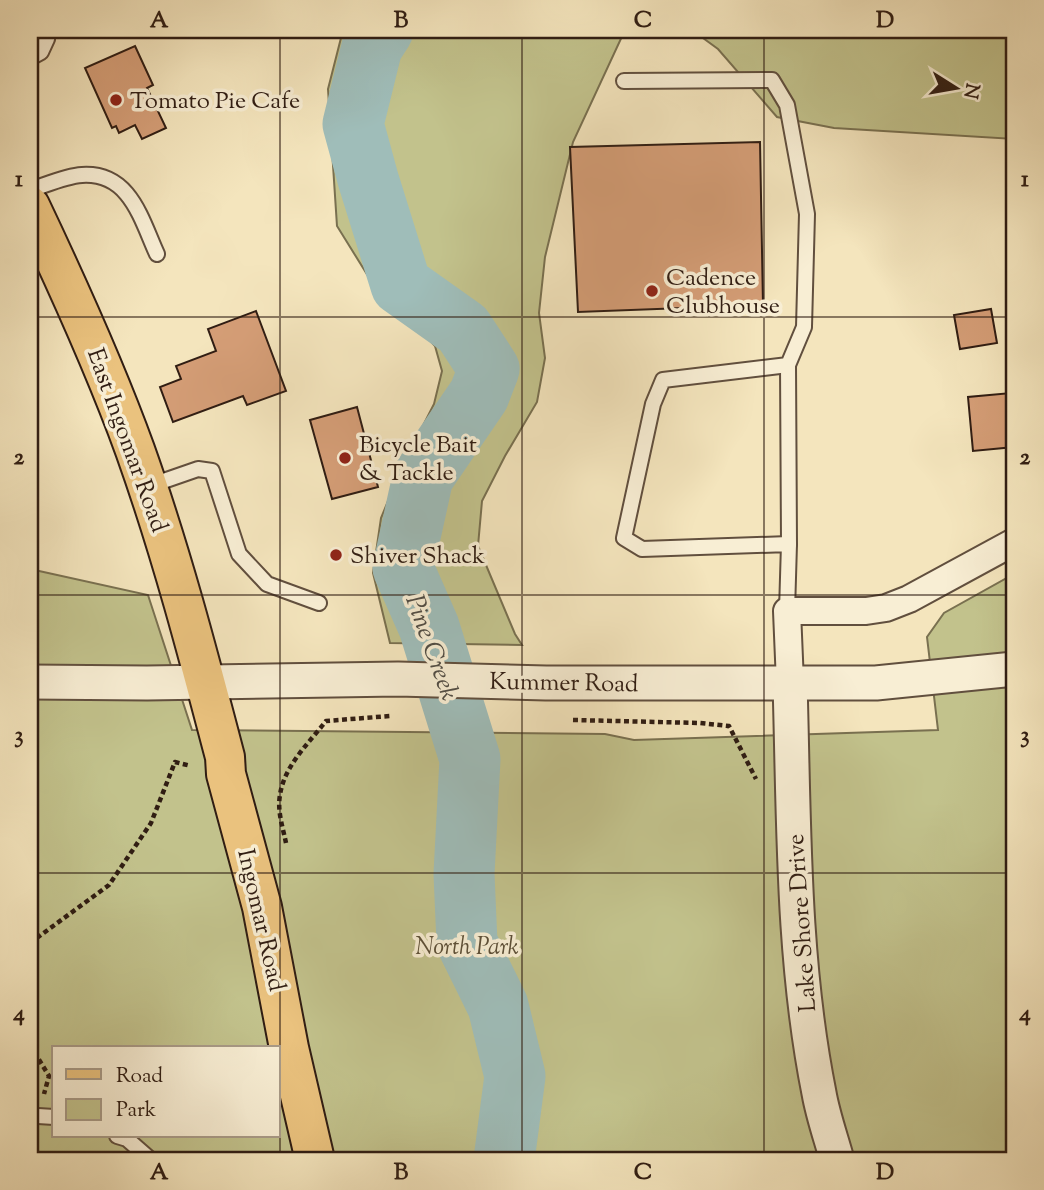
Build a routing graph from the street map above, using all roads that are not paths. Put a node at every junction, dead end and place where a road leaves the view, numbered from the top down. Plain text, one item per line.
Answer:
1 (42, 30) edge
2 (30, 58) edge
3 (624, 81) dead end
4 (30, 190) edge
5 (30, 206) edge
6 (157, 254) dead end
7 (788, 365) junction
8 (147, 487) junction
9 (1014, 542) edge
10 (789, 544) junction
11 (319, 603) dead end
12 (787, 611) junction
13 (1014, 669) edge
14 (205, 681) junction
15 (30, 682) edge
16 (790, 683) junction
17 (38, 1116) road end
18 (52, 1117) edge
19 (124, 1138) edge
20 (151, 1160) edge
21 (315, 1160) edge
22 (837, 1160) edge

1 - 2 lane
3 - 7 lane
4 - 6 lane
5 - 8 main road, East Ingomar Road
7 - 10 lane
7 - 10 lane
8 - 11 lane
8 - 14 main road, East Ingomar Road
9 - 12 street
10 - 12 lane
12 - 16 street
13 - 16 street, Kummer Road
14 - 15 street, Kummer Road
14 - 16 street, Kummer Road
14 - 21 main road, Ingomar Road
16 - 22 street, Lake Shore Drive
17 - 18 lane
19 - 20 lane

